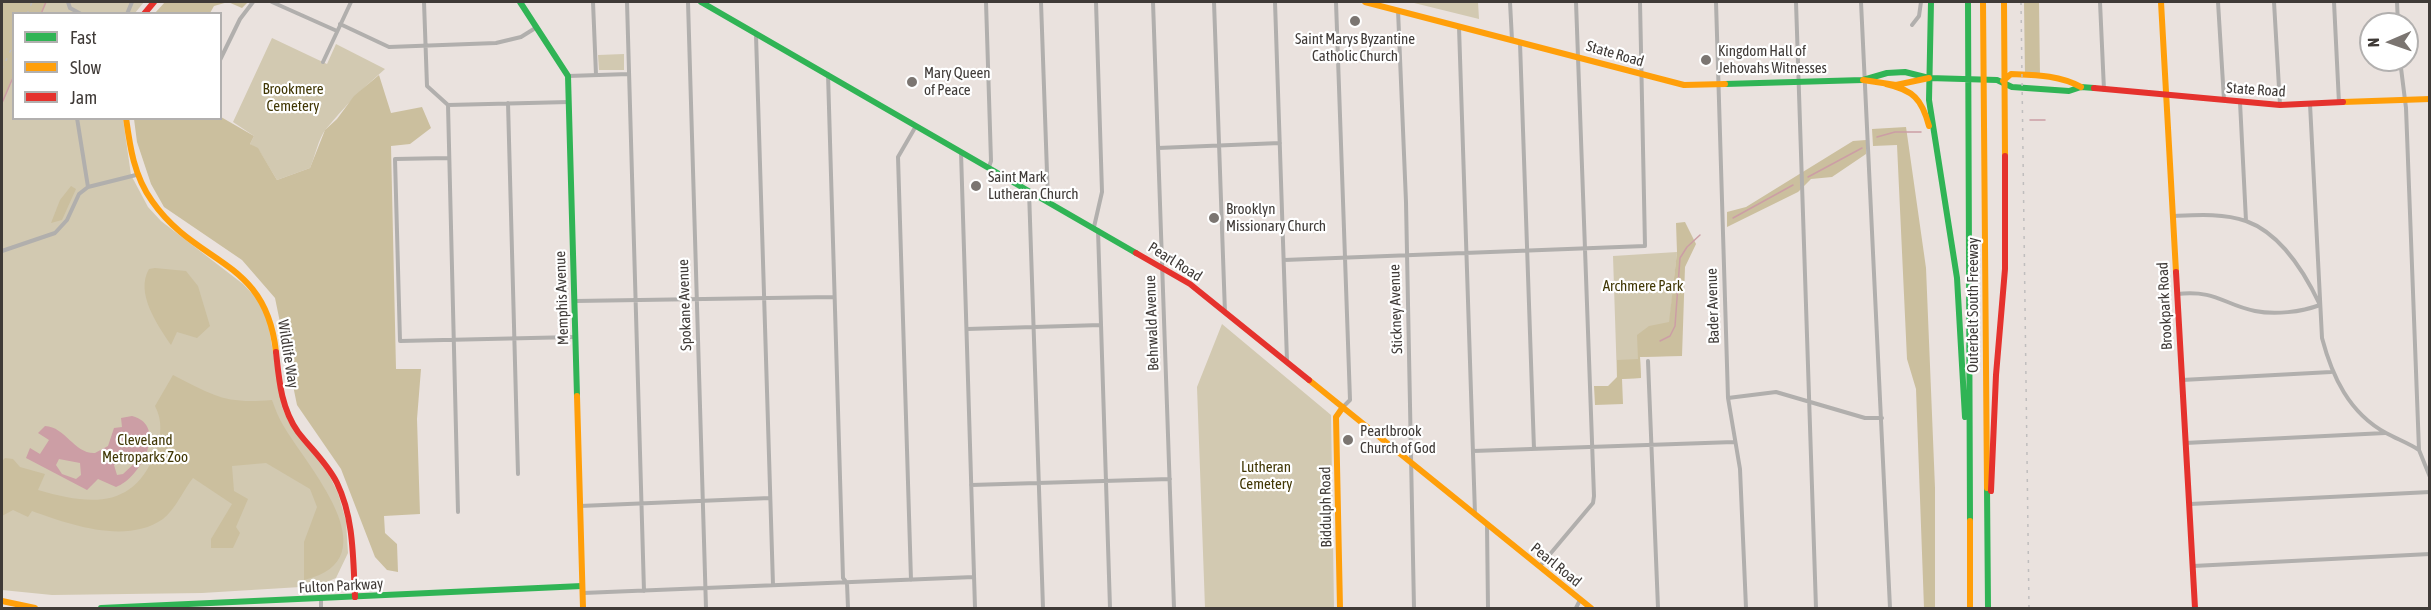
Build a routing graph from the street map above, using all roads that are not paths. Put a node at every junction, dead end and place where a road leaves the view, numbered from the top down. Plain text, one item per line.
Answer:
1 (253, 2) edge
2 (272, 2) edge
3 (351, 2) edge
4 (424, 2) edge
5 (520, 2) edge
6 (593, 2) edge
7 (627, 2) edge
8 (688, 2) edge
9 (701, 2) edge
10 (986, 2) edge
11 (1041, 2) edge
12 (1096, 2) edge
13 (1153, 2) edge
14 (1214, 2) edge
15 (1275, 2) edge
16 (1336, 2) edge
17 (1365, 2) edge
18 (1510, 2) edge
19 (1576, 2) edge
20 (1640, 2) edge
21 (1716, 2) edge
22 (1796, 2) edge
23 (1861, 2) edge
24 (1921, 2) edge
25 (1931, 2) edge
26 (1968, 2) edge
27 (1983, 2) edge
28 (2004, 2) edge
29 (2100, 2) edge
30 (2161, 2) edge
31 (2218, 2) edge
32 (2274, 2) edge
33 (2334, 2) edge
34 (285, 4) edge
35 (1398, 10) junction
36 (340, 24) junction
37 (1912, 25) dead end
38 (1459, 26) junction
39 (537, 27) junction
40 (337, 31) junction
41 (756, 31) junction
42 (1512, 40) junction
43 (1520, 42) junction
44 (425, 46) junction
45 (222, 56) edge
46 (1578, 56) junction
47 (323, 62) dead end
48 (2402, 72) edge
49 (629, 74) junction
50 (828, 74) junction
51 (1640, 74) junction
52 (596, 75) junction
53 (568, 76) junction
54 (1929, 78) junction
55 (1863, 80) junction
56 (2000, 81) junction
57 (1798, 82) junction
58 (1886, 84) junction
59 (1719, 85) junction
60 (2081, 87) junction
61 (2104, 90) junction
62 (2166, 93) junction
63 (2430, 99) edge
64 (2224, 100) junction
65 (2405, 100) junction
66 (569, 102) junction
67 (2240, 102) junction
68 (508, 103) junction
69 (2339, 103) junction
70 (2310, 104) junction
71 (448, 105) junction
72 (2280, 105) junction
73 (77, 120) edge
74 (126, 120) edge
75 (916, 125) junction
76 (1280, 143) junction
77 (1219, 147) junction
78 (1158, 148) junction
79 (962, 152) junction
80 (449, 158) junction
81 (1938, 163) junction
82 (989, 167) junction
83 (136, 175) junction
84 (88, 187) junction
85 (1029, 190) junction
86 (1048, 201) junction
87 (2172, 216) junction
88 (2246, 221) junction
89 (1096, 228) junction
90 (1585, 248) junction
91 (1527, 250) junction
92 (2, 251) edge
93 (1466, 253) junction
94 (1406, 255) junction
95 (1345, 258) junction
96 (1284, 260) junction
97 (1162, 267) junction
98 (2176, 294) junction
99 (697, 297) junction
100 (833, 297) junction
101 (764, 299) junction
102 (638, 300) junction
103 (574, 301) junction
104 (2320, 305) junction
105 (1225, 313) junction
106 (1101, 325) junction
107 (1034, 327) junction
108 (967, 329) junction
109 (576, 337) junction
110 (514, 338) junction
111 (453, 340) junction
112 (1648, 361) dead end
113 (1287, 362) junction
114 (2331, 372) junction
115 (2181, 380) junction
116 (1728, 398) junction
117 (1807, 399) junction
118 (1344, 407) junction
119 (1882, 418) junction
120 (2386, 433) junction
121 (1734, 442) junction
122 (2185, 443) junction
123 (1651, 444) junction
124 (1593, 446) junction
125 (1969, 448) junction
126 (1534, 449) junction
127 (2420, 450) junction
128 (1473, 451) junction
129 (1412, 464) junction
130 (518, 474) dead end
131 (2430, 477) edge
132 (1170, 479) junction
133 (1106, 481) junction
134 (1039, 483) junction
135 (971, 485) junction
136 (2430, 492) edge
137 (770, 498) junction
138 (702, 502) junction
139 (642, 504) junction
140 (2189, 504) junction
141 (580, 506) junction
142 (458, 512) dead end
143 (1475, 516) junction
144 (1487, 526) junction
145 (1987, 531) junction
146 (2430, 554) edge
147 (1540, 566) junction
148 (2192, 566) junction
149 (974, 577) junction
150 (911, 580) junction
151 (847, 583) junction
152 (773, 585) junction
153 (705, 589) junction
154 (582, 590) junction
155 (644, 591) junction
156 (355, 597) junction
157 (321, 599) junction
158 (1580, 600) junction
159 (2, 601) edge
160 (35, 609) edge
161 (101, 609) edge
162 (321, 609) edge
163 (583, 609) edge
164 (706, 609) edge
165 (848, 609) edge
166 (975, 609) edge
167 (1043, 609) edge
168 (1110, 609) edge
169 (1174, 609) edge
170 (1340, 609) edge
171 (1414, 609) edge
172 (1488, 609) edge
173 (1576, 609) edge
174 (1591, 609) edge
175 (1658, 609) edge
176 (1746, 609) edge
177 (1816, 609) edge
178 (1890, 609) edge
179 (1970, 609) edge
180 (1988, 609) edge
181 (2195, 609) edge

1 - 45 street
2 - 34 street
3 - 36 street
4 - 44 street
5 - 39 main road
6 - 52 street
7 - 49 street
8 - 99 street, Spokane Avenue
9 - 41 main road, Pearl Road
10 - 82 street
11 - 86 street
12 - 89 street
13 - 78 street, Behrwald Avenue
14 - 77 street
15 - 76 street
16 - 95 street
17 - 35 main road, State Road
18 - 42 street
19 - 46 street
20 - 51 street
21 - 59 street, Bader Avenue
22 - 57 street
23 - 55 street
24 - 37 street
25 - 54 main road
26 - 125 main road, Outerbelt South Freeway
27 - 145 main road, Outerbelt South Freeway
28 - 56 main road
29 - 61 street
30 - 62 main road, Brookpark Road
31 - 64 street
32 - 72 street
33 - 69 street
34 - 40 street
35 - 38 main road, State Road
35 - 94 street, Stickney Avenue
36 - 40 street
36 - 44 street
38 - 42 main road, State Road
38 - 93 street
39 - 44 street
39 - 53 main road
40 - 47 street
41 - 50 main road, Pearl Road
41 - 101 street
42 - 43 main road, State Road
43 - 46 main road, State Road
43 - 91 street
44 - 71 street
46 - 51 main road, State Road
46 - 90 street
48 - 65 street
49 - 52 street
49 - 102 street
50 - 75 main road, Pearl Road
50 - 100 street
51 - 59 main road, State Road
51 - 90 street
52 - 53 street
53 - 66 main road, Memphis Avenue
54 - 55 main road, State Road
54 - 56 main road, State Road
54 - 58 main road, State Road
54 - 81 main road
55 - 57 main road, State Road
55 - 58 main road, State Road
55 - 119 street
56 - 60 main road, State Road
56 - 60 main road, State Road
56 - 145 main road
57 - 59 main road, State Road
57 - 117 street
58 - 81 main road
59 - 116 street, Bader Avenue
60 - 61 main road, State Road
61 - 62 main road, State Road
62 - 64 main road, State Road
62 - 87 main road, Brookpark Road
63 - 65 main road, State Road
64 - 67 main road, State Road
65 - 69 main road, State Road
65 - 127 street
66 - 68 street
66 - 103 main road, Memphis Avenue
67 - 72 main road, State Road
67 - 88 street
68 - 71 street
68 - 110 street
69 - 70 main road, State Road
70 - 72 main road, State Road
70 - 104 street
71 - 80 street
73 - 84 street
74 - 83 main road, Wildlife Way
75 - 79 main road, Pearl Road
75 - 150 street
76 - 77 street
76 - 96 street
77 - 78 street
77 - 105 street
78 - 97 street, Behrwald Avenue
79 - 82 main road, Pearl Road
79 - 108 street
80 - 111 street
80 - 111 street
81 - 125 main road
82 - 85 main road, Pearl Road
83 - 84 street
83 - 156 main road, Wildlife Way
84 - 92 street
85 - 86 main road, Pearl Road
85 - 107 street
86 - 89 main road, Pearl Road
87 - 88 street
87 - 98 main road, Brookpark Road
88 - 104 street
89 - 97 main road, Pearl Road
89 - 106 street
90 - 91 street
90 - 124 street
91 - 93 street
91 - 126 street
93 - 94 street
93 - 128 street
94 - 95 street
94 - 129 street, Stickney Avenue
95 - 96 street
95 - 118 street
96 - 113 street
97 - 105 main road, Pearl Road
97 - 132 street, Behrwald Avenue
98 - 104 street
98 - 115 main road, Brookpark Road
99 - 101 street
99 - 102 street
99 - 138 street, Spokane Avenue
100 - 101 street
100 - 151 street
101 - 137 street
102 - 103 street
102 - 139 street
103 - 109 main road, Memphis Avenue
104 - 114 street
105 - 113 main road, Pearl Road
106 - 107 street
106 - 133 street
107 - 108 street
107 - 134 street
108 - 135 street
109 - 110 street
109 - 141 main road, Memphis Avenue
110 - 111 street
110 - 130 street
111 - 142 street
112 - 123 street
113 - 118 main road, Pearl Road
114 - 115 street
114 - 120 street
115 - 122 main road, Brookpark Road
116 - 117 street
116 - 121 street, Bader Avenue
117 - 119 street
117 - 177 street
118 - 129 main road, Pearl Road
118 - 170 main road, Biddulph Road
119 - 178 street
120 - 122 street
120 - 127 street
121 - 123 street
121 - 176 street, Bader Avenue
122 - 140 main road, Brookpark Road
123 - 124 street
123 - 175 street
124 - 126 street
124 - 147 street
125 - 179 main road, Outerbelt South Freeway
126 - 128 street
127 - 131 street
128 - 143 street
129 - 143 main road, Pearl Road
129 - 171 street, Stickney Avenue
132 - 133 street
132 - 169 street, Behrwald Avenue
133 - 134 street
133 - 168 street
134 - 135 street
134 - 167 street
135 - 149 street
136 - 140 street
137 - 138 street
137 - 152 street
138 - 139 street
138 - 153 street, Spokane Avenue
139 - 141 street
139 - 155 street
140 - 148 main road, Brookpark Road
141 - 154 main road, Memphis Avenue
143 - 144 main road, Pearl Road
144 - 147 main road, Pearl Road
144 - 172 street
145 - 180 main road, Outerbelt South Freeway
146 - 148 street
147 - 158 main road, Pearl Road
148 - 181 main road, Brookpark Road
149 - 150 street
149 - 166 street
150 - 151 street
151 - 152 street
151 - 165 street
152 - 153 street
153 - 155 street
153 - 164 street, Spokane Avenue
154 - 155 street
154 - 156 main road, Fulton Parkway
154 - 163 main road, Memphis Avenue
156 - 157 main road, Fulton Parkway
157 - 161 main road, Fulton Parkway
157 - 162 street
158 - 173 street
158 - 174 main road, Pearl Road
159 - 160 main road

